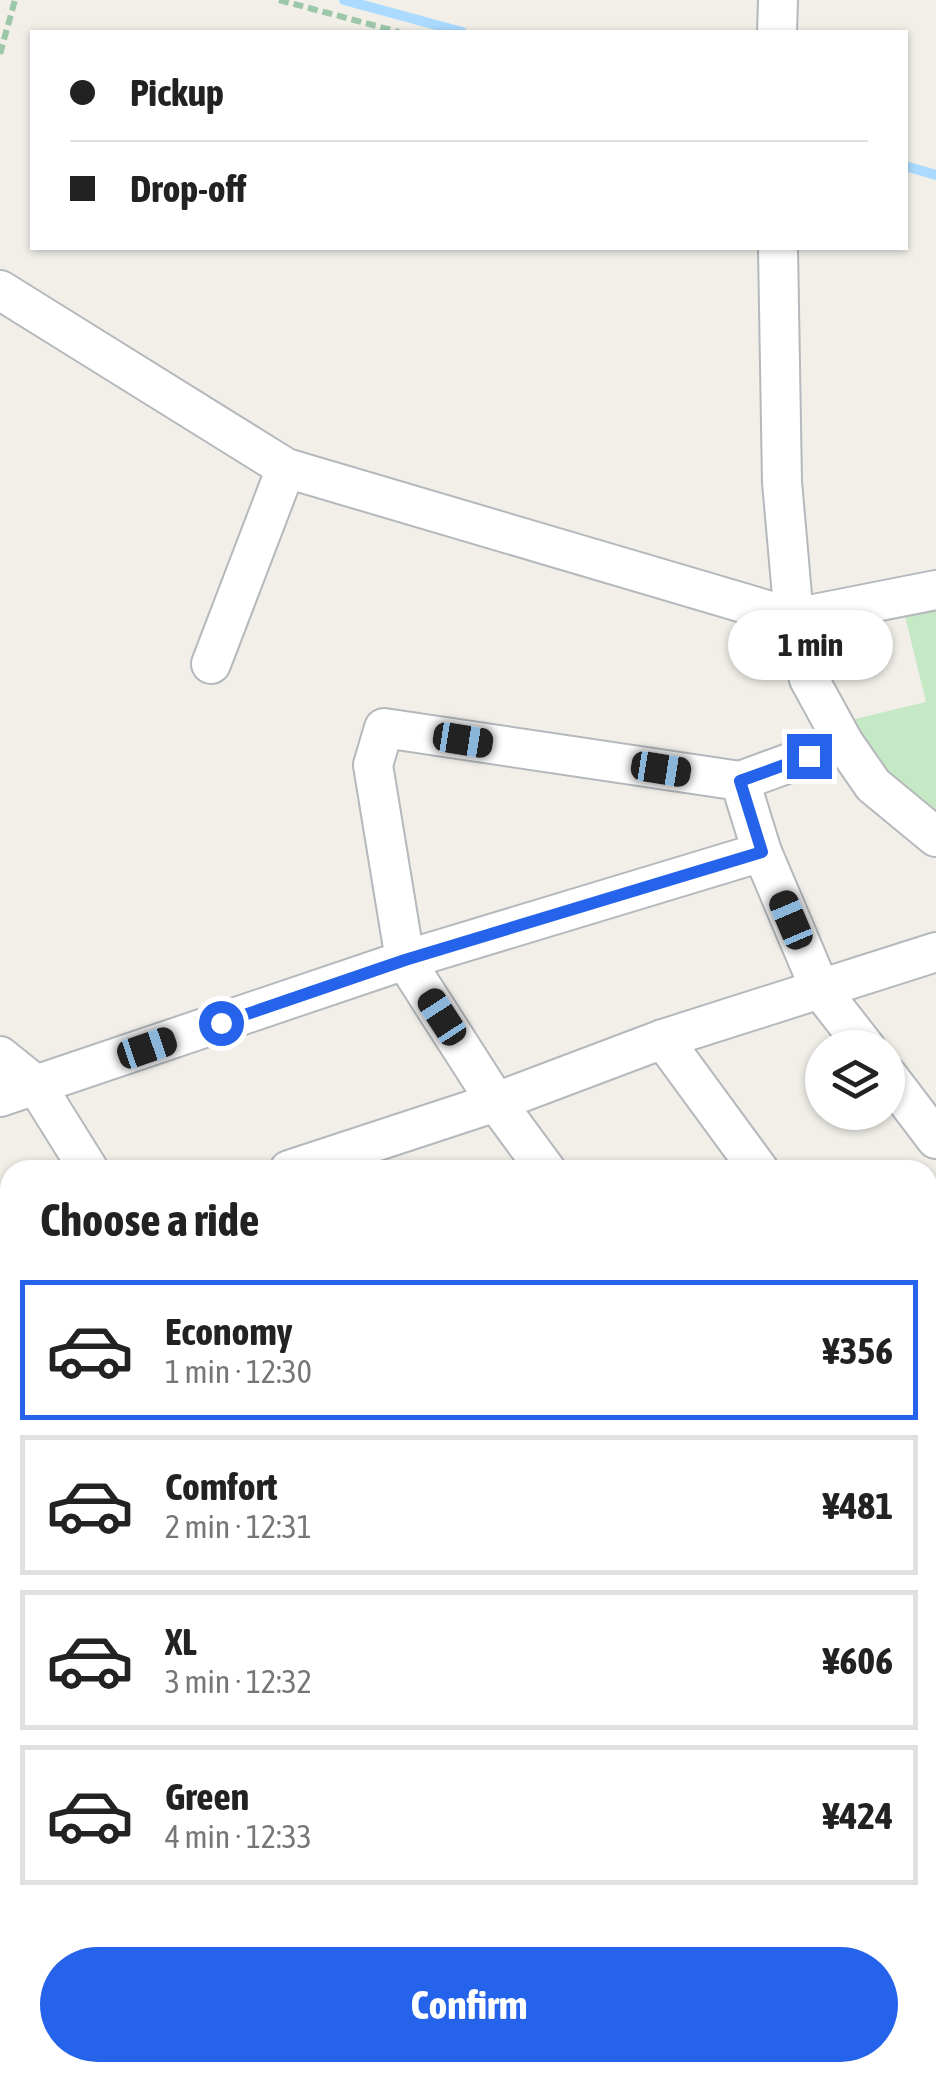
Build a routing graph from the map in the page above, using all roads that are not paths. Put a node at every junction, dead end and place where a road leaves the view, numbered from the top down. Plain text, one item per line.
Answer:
1 (778, 0) edge
2 (778, 30) edge
3 (778, 250) edge
4 (0, 290) edge
5 (286, 468) junction
6 (936, 590) edge
7 (794, 618) junction
8 (211, 664) dead end
9 (844, 743) junction
10 (740, 781) junction
11 (936, 836) edge
12 (762, 852) junction
13 (936, 952) edge
14 (405, 960) junction
15 (820, 989) junction
16 (852, 1030) edge
17 (662, 1039) junction
18 (0, 1056) edge
19 (36, 1085) junction
20 (0, 1097) edge
21 (905, 1098) edge
22 (496, 1102) junction
23 (936, 1139) edge
24 (83, 1160) edge
25 (319, 1160) edge
26 (539, 1160) edge
27 (752, 1160) edge

1 - 2 street
3 - 7 street
4 - 5 street
5 - 7 street
5 - 8 street
6 - 7 street
7 - 9 street
9 - 10 street
9 - 11 street
10 - 12 street
10 - 14 street
12 - 14 street
12 - 15 street
13 - 15 street
14 - 19 street
14 - 22 street
15 - 16 street
15 - 17 street
17 - 22 street
17 - 27 street
18 - 19 street
19 - 20 street
19 - 24 street
21 - 23 street
22 - 25 street
22 - 26 street

